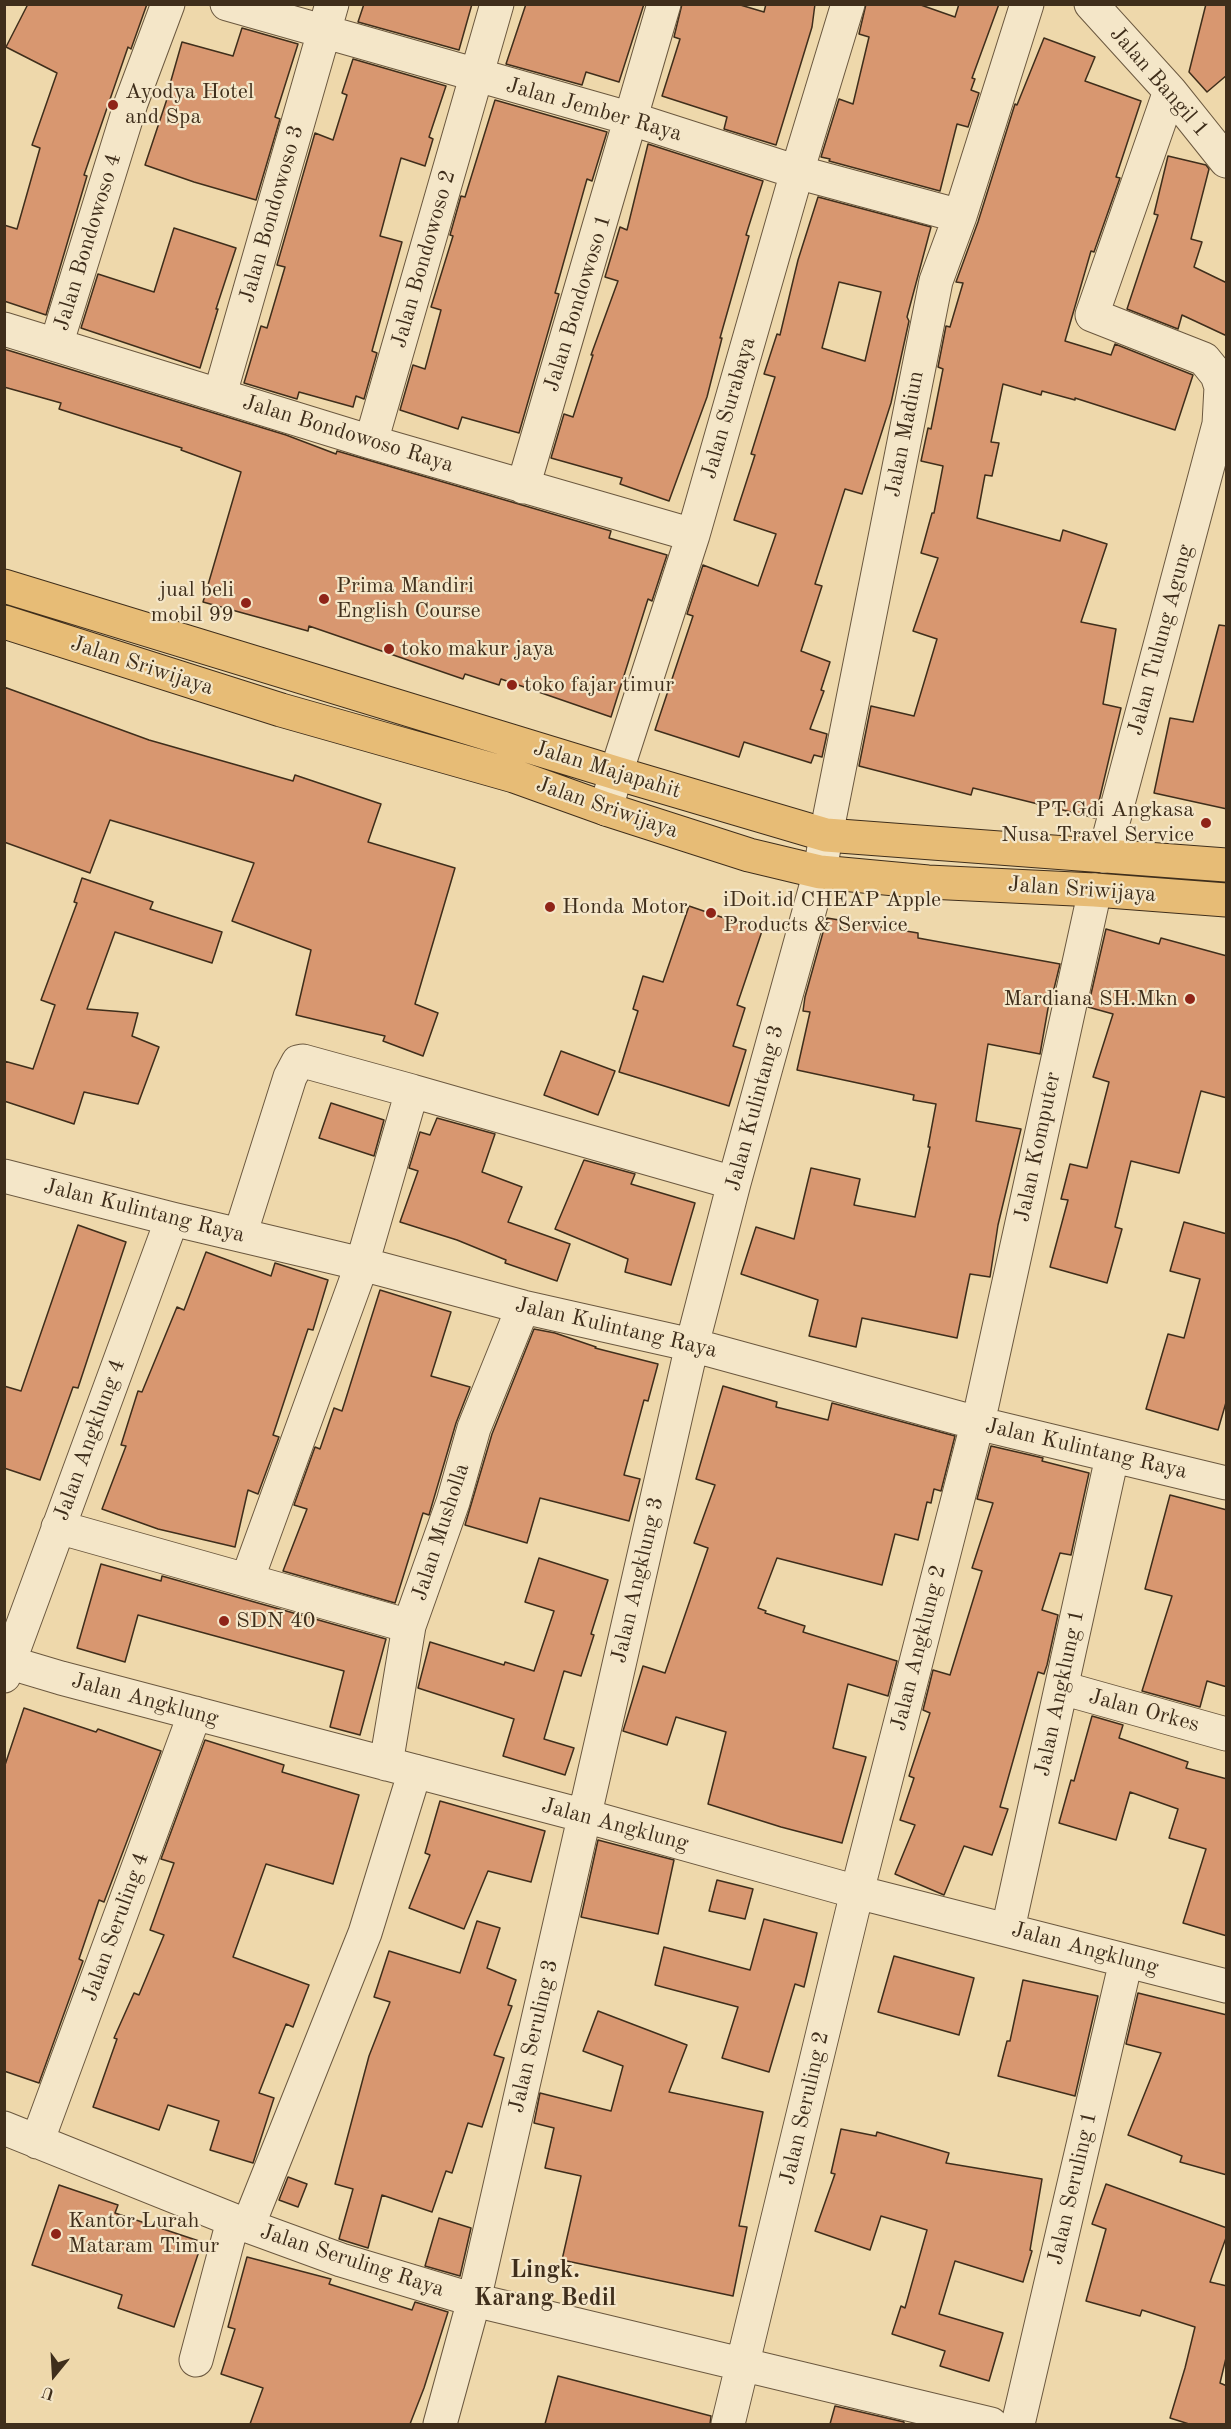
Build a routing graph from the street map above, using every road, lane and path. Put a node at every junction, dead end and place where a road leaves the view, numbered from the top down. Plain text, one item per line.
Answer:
1 (168, 4) edge
2 (226, 4) edge
3 (497, 4) edge
4 (664, 4) edge
5 (848, 4) edge
6 (1027, 4) edge
7 (1090, 4) edge
8 (328, 19) edge
9 (476, 76) junction
10 (1170, 91) junction
11 (632, 119) junction
12 (1227, 161) edge
13 (797, 172) junction
14 (960, 216) junction
15 (4, 329) edge
16 (56, 345) junction
17 (220, 394) junction
18 (1223, 426) edge
19 (371, 442) junction
20 (523, 487) junction
21 (693, 535) junction
22 (4, 586) edge
23 (4, 622) edge
24 (123, 623) junction
25 (112, 657) junction
26 (616, 773) junction
27 (606, 809) junction
28 (826, 835) junction
29 (1104, 856) junction
30 (1227, 866) edge
31 (820, 872) junction
32 (1095, 890) junction
33 (1227, 900) edge
34 (411, 1091) junction
35 (4, 1176) edge
36 (734, 1183) junction
37 (172, 1219) junction
38 (240, 1235) junction
39 (362, 1264) junction
40 (524, 1307) junction
41 (692, 1345) junction
42 (980, 1414) junction
43 (1112, 1457) junction
44 (1227, 1483) edge
45 (58, 1527) junction
46 (247, 1580) junction
47 (409, 1626) junction
48 (6, 1666) edge
49 (1062, 1688) junction
50 (195, 1713) junction
51 (1227, 1734) edge
52 (400, 1767) junction
53 (585, 1816) junction
54 (857, 1892) junction
55 (1008, 1929) junction
56 (1126, 1960) junction
57 (1227, 1986) edge
58 (4, 2128) edge
59 (37, 2142) junction
60 (240, 2223) junction
61 (474, 2300) junction
62 (196, 2360) dead end
63 (744, 2364) junction
64 (1010, 2422) edge
65 (440, 2424) edge
66 (728, 2424) edge

1 - 16 street, Jalan Bondowoso 4
2 - 8 street, Jalan Jember Raya
3 - 9 street, Jalan Bondowoso 2
4 - 11 street, Jalan Bondowoso 1
5 - 13 street, Jalan Surabaya
6 - 14 street, Jalan Madiun
7 - 10 street, Jalan Bangil 1
8 - 9 street, Jalan Jember Raya
8 - 17 street, Jalan Bondowoso 3
9 - 11 street, Jalan Jember Raya
9 - 19 street, Jalan Bondowoso 2
10 - 12 street, Jalan Bangil 1
10 - 18 street, Jalan Tulung Agung
11 - 13 street, Jalan Jember Raya
11 - 20 street, Jalan Bondowoso 1
13 - 14 street, Jalan Jember Raya
13 - 21 street, Jalan Surabaya
14 - 28 street, Jalan Madiun
15 - 16 street, Jalan Bondowoso Raya
16 - 17 street, Jalan Bondowoso Raya
17 - 19 street, Jalan Bondowoso Raya
18 - 29 street, Jalan Tulung Agung
19 - 20 street, Jalan Bondowoso Raya
20 - 21 street, Jalan Bondowoso Raya
21 - 26 street, Jalan Surabaya
22 - 24 main road, Jalan Majapahit
23 - 25 main road, Jalan Sriwijaya
24 - 25 main road
24 - 26 main road, Jalan Majapahit
25 - 27 main road, Jalan Sriwijaya
26 - 27 street, Jalan Surabaya
26 - 28 main road, Jalan Majapahit
27 - 31 main road, Jalan Sriwijaya
28 - 29 main road, Jalan Majapahit
28 - 31 street, Jalan Madiun
29 - 30 main road, Jalan Majapahit
31 - 32 main road, Jalan Sriwijaya
31 - 36 street, Jalan Kulintang 3
32 - 33 main road, Jalan Sriwijaya
32 - 42 street, Jalan Komputer
34 - 36 street
34 - 38 street
34 - 39 street
35 - 37 street, Jalan Kulintang Raya
36 - 41 street, Jalan Kulintang 3
37 - 38 street, Jalan Kulintang Raya
37 - 45 street, Jalan Angklung 4
38 - 39 street, Jalan Kulintang Raya
39 - 40 street, Jalan Kulintang Raya
39 - 46 street
40 - 41 street, Jalan Kulintang Raya
40 - 47 street, Jalan Musholla
41 - 42 street, Jalan Kulintang Raya
41 - 53 street, Jalan Angklung 3
42 - 43 street, Jalan Kulintang Raya
42 - 54 street, Jalan Angklung 2
43 - 44 street, Jalan Kulintang Raya
43 - 49 street, Jalan Angklung 1
45 - 46 street
45 - 48 street, Jalan Angklung 4
46 - 47 street
47 - 52 street, Jalan Musholla
48 - 50 street, Jalan Angklung
49 - 51 street, Jalan Orkes
49 - 55 street, Jalan Angklung 1
50 - 52 street, Jalan Angklung
50 - 59 street, Jalan Seruling 4
52 - 53 street, Jalan Angklung
52 - 60 street, Jalan Musholla
53 - 54 street, Jalan Angklung
53 - 61 street, Jalan Seruling 3
54 - 55 street, Jalan Angklung
54 - 63 street, Jalan Seruling 2
55 - 56 street, Jalan Angklung
56 - 57 street, Jalan Angklung
56 - 64 street, Jalan Seruling 1
58 - 59 street, Jalan Seruling Raya
59 - 60 street, Jalan Seruling Raya
60 - 61 street, Jalan Seruling Raya
60 - 62 street, Jalan Musholla
61 - 63 street, Jalan Seruling Raya
61 - 65 street, Jalan Seruling 3
63 - 64 street, Jalan Seruling Raya
63 - 66 street, Jalan Seruling 2

